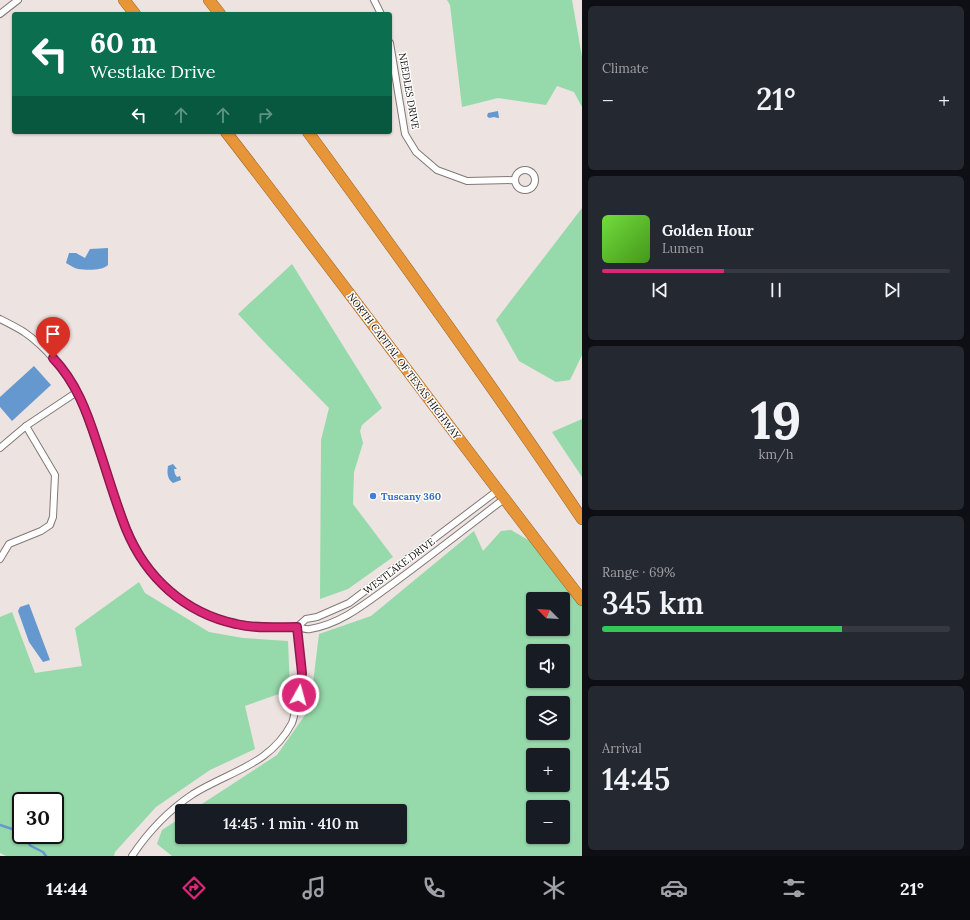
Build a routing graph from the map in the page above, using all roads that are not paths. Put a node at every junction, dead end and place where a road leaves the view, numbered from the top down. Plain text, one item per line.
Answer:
1 (18, 0) edge
2 (124, 0) edge
3 (209, 0) edge
4 (374, 0) edge
5 (133, 12) edge
6 (218, 12) edge
7 (380, 12) edge
8 (0, 14) edge
9 (392, 58) edge
10 (228, 134) edge
11 (309, 134) edge
12 (515, 180) dead end
13 (0, 318) edge
14 (77, 392) junction
15 (26, 426) junction
16 (0, 448) edge
17 (500, 495) junction
18 (582, 519) edge
19 (0, 559) edge
20 (582, 600) edge
21 (297, 627) junction
22 (132, 856) edge

1 - 8 street
2 - 5 highway
3 - 6 highway
4 - 7 street
9 - 12 street, NEEDLES DRIVE
10 - 17 highway, NORTH CAPITAL OF TEXAS HIGHWAY
11 - 18 highway
13 - 14 street, WESTLAKE DRIVE
14 - 15 street
14 - 21 street, WESTLAKE DRIVE
15 - 16 street
15 - 19 street
17 - 20 highway, NORTH CAPITAL OF TEXAS HIGHWAY
17 - 21 street, WESTLAKE DRIVE
17 - 21 street, WESTLAKE DRIVE
21 - 22 street

